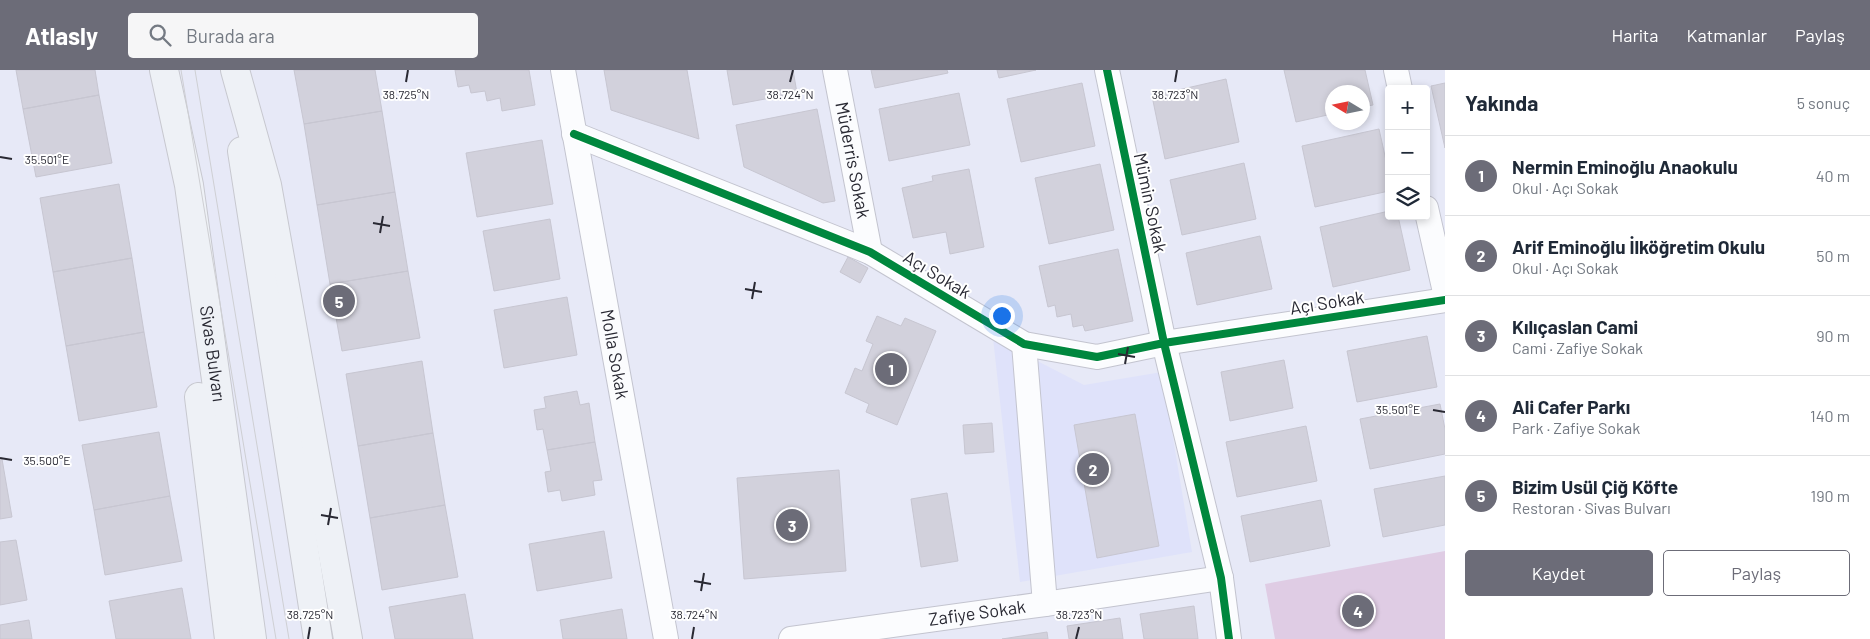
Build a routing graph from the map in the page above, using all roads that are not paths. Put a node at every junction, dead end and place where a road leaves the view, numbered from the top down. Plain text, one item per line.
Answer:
1 (162, 70) edge
2 (230, 70) edge
3 (235, 70) edge
4 (563, 70) edge
5 (835, 70) edge
6 (1107, 70) edge
7 (1396, 70) edge
8 (1399, 85) edge
9 (574, 134) junction
10 (1429, 220) edge
11 (870, 252) junction
12 (1445, 292) edge
13 (1445, 300) edge
14 (1164, 343) junction
15 (1024, 344) junction
16 (1221, 578) junction
17 (1045, 604) junction
18 (229, 639) edge
19 (252, 639) edge
20 (318, 639) edge
21 (348, 639) edge
22 (666, 639) edge
23 (791, 639) edge
24 (1229, 639) edge

1 - 18 highway
1 - 19 highway, Sivas Bulvarı
2 - 20 highway
3 - 21 highway
4 - 9 street, Molla Sokak
5 - 11 street, Müderris Sokak
6 - 14 street, Mümin Sokak
7 - 8 street
9 - 11 street, Açı Sokak
9 - 22 street, Molla Sokak
10 - 12 street
11 - 15 street, Açı Sokak
13 - 14 street, Açı Sokak
14 - 15 street, Açı Sokak
14 - 16 street, Mümin Sokak
15 - 17 street
16 - 17 street, Zafiye Sokak
16 - 24 street, Mümin Sokak
17 - 23 street, Zafiye Sokak

